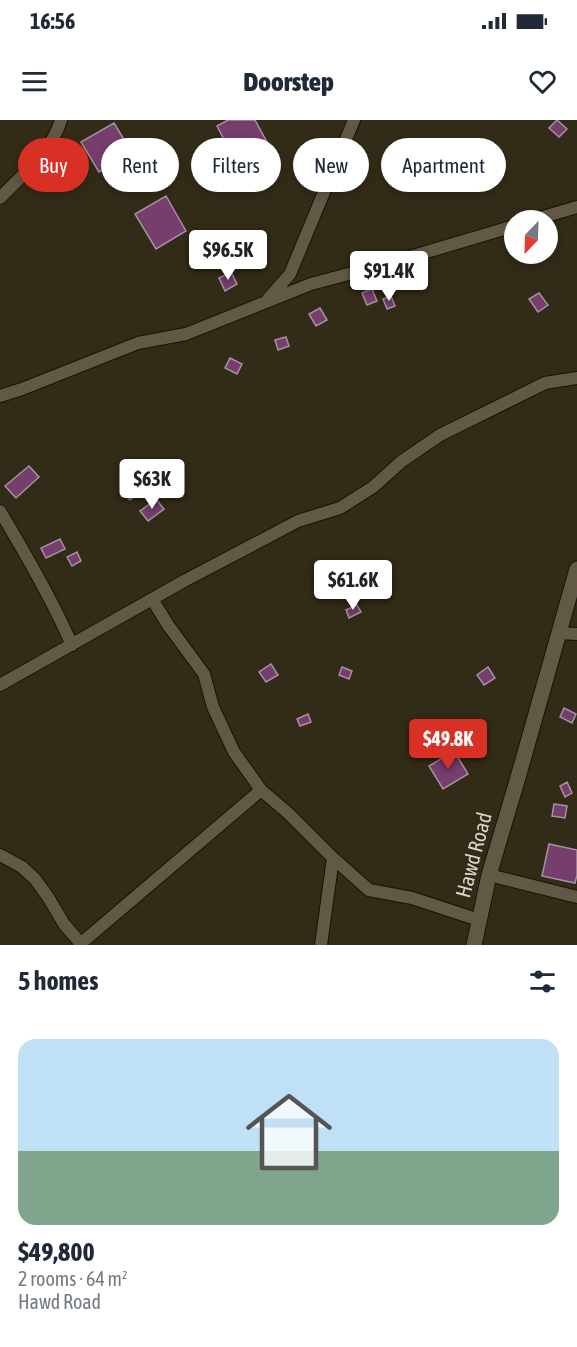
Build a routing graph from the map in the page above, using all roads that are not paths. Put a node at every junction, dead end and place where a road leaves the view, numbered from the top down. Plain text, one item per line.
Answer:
1 (61, 120) edge
2 (354, 120) edge
3 (0, 198) edge
4 (577, 207) edge
5 (558, 212) edge
6 (504, 229) edge
7 (265, 302) junction
8 (577, 378) edge
9 (0, 396) edge
10 (0, 511) edge
11 (577, 569) edge
12 (152, 599) junction
13 (559, 633) junction
14 (577, 634) edge
15 (72, 645) junction
16 (0, 685) edge
17 (261, 790) junction
18 (0, 855) edge
19 (333, 858) junction
20 (489, 874) junction
21 (577, 897) edge
22 (479, 920) junction
23 (80, 944) edge
24 (321, 945) edge
25 (474, 945) edge

1 - 3 street
2 - 7 street
4 - 5 street
6 - 7 street
7 - 9 street
8 - 12 street
10 - 15 street
11 - 13 main road, Hawd Road
12 - 15 street
12 - 17 street
13 - 14 street
13 - 20 main road, Hawd Road
15 - 16 street
17 - 19 street
17 - 23 street
18 - 23 street
19 - 22 street
19 - 24 street
20 - 21 street
20 - 22 main road, Hawd Road
22 - 25 main road, Hawd Road

